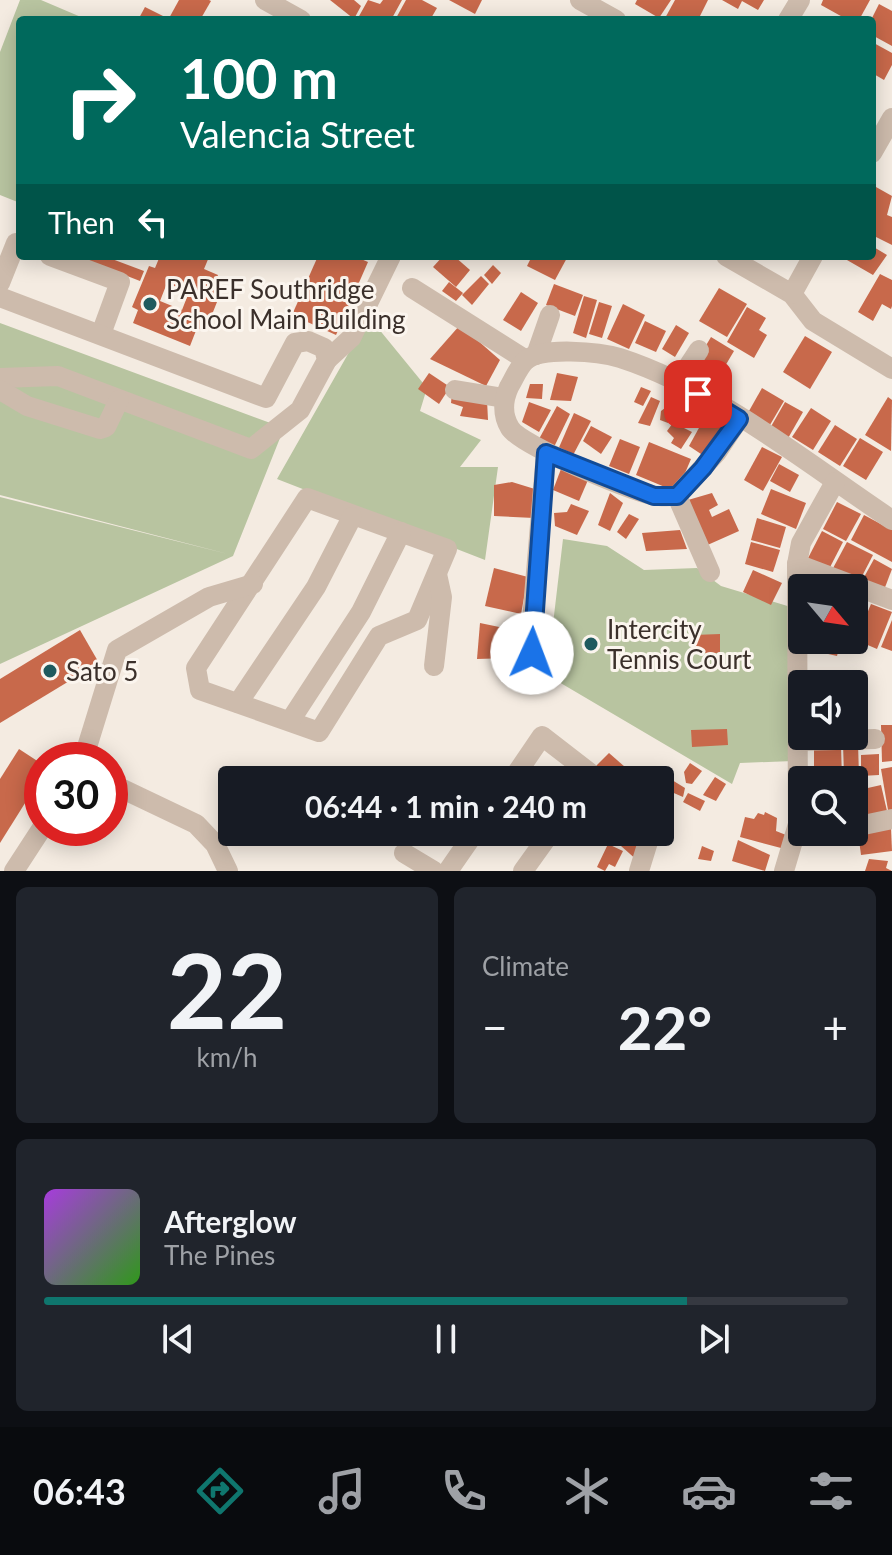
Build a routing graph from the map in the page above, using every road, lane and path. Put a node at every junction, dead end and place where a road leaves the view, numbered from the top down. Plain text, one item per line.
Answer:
1 (265, 0) edge
2 (580, 0) edge
3 (294, 16) edge
4 (609, 16) edge
5 (892, 118) edge
6 (876, 146) edge
7 (16, 243) edge
8 (61, 260) edge
9 (389, 260) edge
10 (733, 260) edge
11 (811, 260) edge
12 (0, 283) edge
13 (412, 288) dead end
14 (792, 294) junction
15 (0, 297) edge
16 (550, 315) dead end
17 (101, 334) junction
18 (699, 350) dead end
19 (531, 358) junction
20 (327, 360) junction
21 (892, 369) edge
22 (0, 378) edge
23 (678, 382) junction
24 (0, 390) edge
25 (455, 390) dead end
26 (266, 398) junction
27 (504, 398) junction
28 (119, 400) junction
29 (300, 410) junction
30 (739, 419) junction
31 (546, 453) junction
32 (835, 482) junction
33 (677, 496) junction
34 (352, 517) junction
35 (892, 520) edge
36 (401, 532) junction
37 (797, 564) junction
38 (710, 572) dead end
39 (437, 574) junction
40 (253, 584) junction
41 (209, 597) junction
42 (892, 600) edge
43 (417, 620) junction
44 (223, 623) junction
45 (439, 628) junction
46 (532, 659) dead end
47 (434, 666) dead end
48 (798, 670) edge
49 (238, 703) junction
50 (290, 721) junction
51 (868, 739) edge
52 (875, 739) dead end
53 (83, 742) edge
54 (522, 766) edge
55 (576, 766) edge
56 (128, 792) edge
57 (892, 819) edge
58 (868, 824) edge
59 (30, 846) edge
60 (465, 846) edge
61 (541, 846) edge
62 (647, 846) edge
63 (793, 846) edge
64 (404, 853) dead end
65 (14, 871) edge
66 (228, 871) edge
67 (434, 871) edge
68 (448, 871) edge
69 (523, 871) edge
70 (639, 871) edge
71 (784, 871) edge

1 - 3 street
2 - 4 street
5 - 6 street
7 - 12 street
8 - 17 street
9 - 20 street
10 - 14 street
11 - 14 street
13 - 19 street
14 - 21 street
15 - 17 street
16 - 19 street
17 - 26 street
18 - 23 street
19 - 23 street
19 - 27 street
20 - 26 street
20 - 29 street
22 - 28 street
23 - 30 street
24 - 28 street
25 - 27 street
26 - 29 street
27 - 31 street
28 - 29 street
30 - 32 street
30 - 33 street
31 - 33 street
31 - 46 street
32 - 35 street
32 - 37 street
33 - 38 street
34 - 36 street
34 - 40 street
34 - 49 street
36 - 39 street
36 - 50 street
37 - 42 street
37 - 48 street
39 - 43 street
39 - 45 street
40 - 41 street
40 - 44 street
41 - 44 street
41 - 53 street
43 - 45 street
43 - 50 street
44 - 49 street
45 - 47 street
49 - 50 street
51 - 52 street
54 - 55 street
56 - 66 street
57 - 58 street
59 - 65 street
60 - 68 street
61 - 69 street
62 - 70 street
63 - 71 street
64 - 67 street

